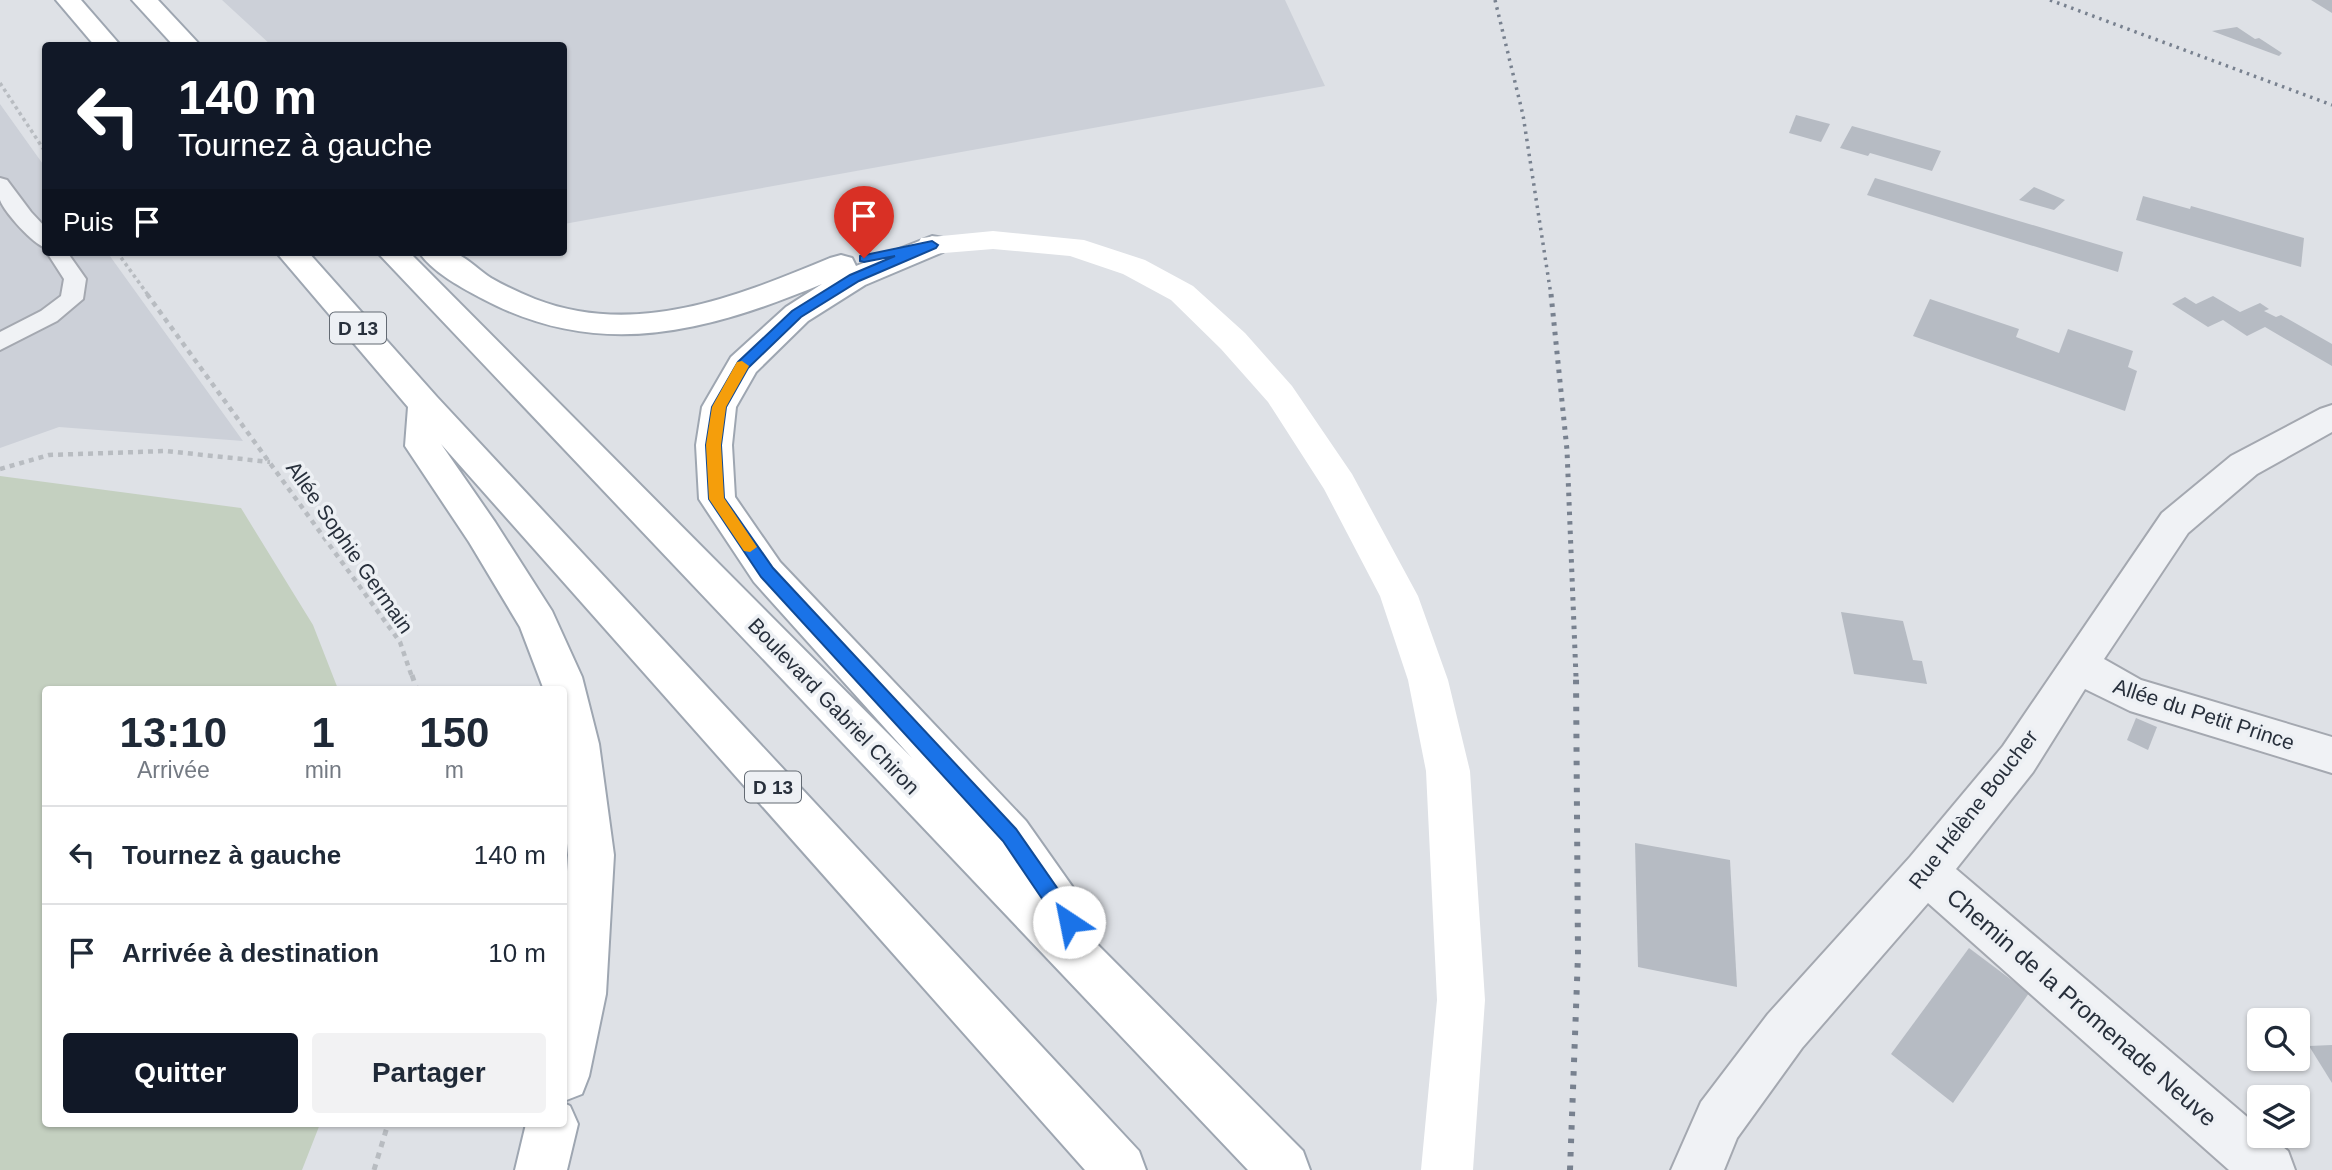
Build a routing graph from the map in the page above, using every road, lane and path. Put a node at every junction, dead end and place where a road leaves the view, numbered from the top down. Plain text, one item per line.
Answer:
1 (68, 0) edge
2 (144, 0) edge
3 (105, 42) edge
4 (185, 42) edge
5 (0, 83) edge
6 (42, 147) edge
7 (0, 184) edge
8 (42, 236) edge
9 (932, 245) junction
10 (59, 256) edge
11 (120, 256) edge
12 (295, 256) edge
13 (396, 256) edge
14 (439, 256) edge
15 (48, 316) junction
16 (0, 331) edge
17 (0, 342) edge
18 (425, 404) junction
19 (2332, 417) edge
20 (271, 462) junction
21 (0, 469) edge
22 (2079, 664) junction
23 (416, 686) edge
24 (564, 686) edge
25 (567, 698) edge
26 (2332, 755) edge
27 (1926, 872) junction
28 (1128, 1008) junction
29 (567, 1062) edge
30 (387, 1127) edge
31 (551, 1127) edge
32 (1280, 1166) edge
33 (374, 1170) edge
34 (541, 1170) edge
35 (1120, 1170) edge
36 (1447, 1170) edge
37 (1697, 1170) edge
38 (2269, 1170) edge

1 - 3 main road
2 - 4 main road
5 - 6 path
7 - 8 lane
9 - 14 main road
9 - 28 main road
9 - 36 main road
10 - 15 lane
11 - 20 path, Allée Sophie Germain
12 - 18 main road, D 13
13 - 28 main road, Boulevard Gabriel Chiron
15 - 16 lane
15 - 17 lane
18 - 24 main road
18 - 35 main road, D 13
19 - 22 street, Rue Hélène Boucher
20 - 21 path, Allée Sophie Germain
20 - 23 path, Allée Sophie Germain
22 - 26 street, Allée du Petit Prince
22 - 27 street, Rue Hélène Boucher
25 - 29 main road
27 - 37 street, Rue Hélène Boucher
27 - 38 street, Chemin de la Promenade Neuve
28 - 32 main road, Boulevard Gabriel Chiron
30 - 33 path
31 - 34 main road

